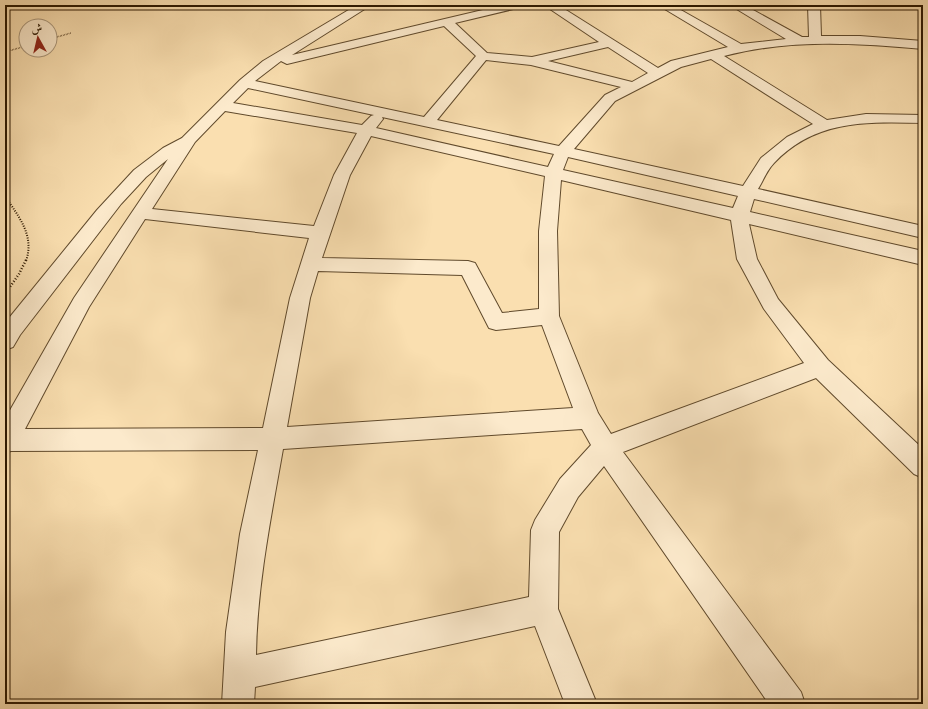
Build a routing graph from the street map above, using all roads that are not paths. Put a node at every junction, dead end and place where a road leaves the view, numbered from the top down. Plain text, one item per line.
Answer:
1 (365, 5) edge
2 (518, 5) edge
3 (550, 5) edge
4 (664, 5) edge
5 (736, 5) edge
6 (814, 5) edge
7 (447, 22) junction
8 (343, 33) dead end
9 (305, 41) junction
10 (808, 41) junction
11 (610, 43) junction
12 (923, 45) edge
13 (274, 47) dead end
14 (739, 48) junction
15 (712, 54) junction
16 (483, 56) junction
17 (531, 61) junction
18 (268, 64) junction
19 (657, 73) junction
20 (245, 83) junction
21 (633, 86) junction
22 (222, 106) junction
23 (382, 112) junction
24 (923, 119) edge
25 (427, 122) junction
26 (824, 125) junction
27 (366, 130) junction
28 (189, 139) junction
29 (563, 151) junction
30 (554, 172) junction
31 (748, 192) junction
32 (139, 213) junction
33 (740, 217) junction
34 (923, 232) edge
35 (320, 233) junction
36 (923, 258) edge
37 (310, 264) junction
38 (549, 316) junction
39 (7, 333) edge
40 (820, 367) junction
41 (588, 418) junction
42 (273, 439) junction
43 (5, 441) edge
44 (605, 447) junction
45 (923, 466) edge
46 (543, 609) junction
47 (240, 674) junction
48 (238, 704) edge
49 (581, 704) edge
50 (789, 704) edge

1 - 9 street
2 - 7 street
3 - 11 street
4 - 14 street
5 - 10 street
6 - 10 street
7 - 16 street
7 - 18 street
8 - 9 street
9 - 18 street
10 - 12 street
10 - 14 street
11 - 17 street
11 - 19 street
13 - 18 street
14 - 15 street
15 - 19 street
15 - 26 street
16 - 17 street
16 - 25 street
17 - 21 street
18 - 20 street
19 - 21 street
20 - 22 street
20 - 23 street
21 - 29 street
22 - 27 street
22 - 28 street
23 - 25 street
23 - 27 street
24 - 26 street
25 - 29 street
26 - 31 street
27 - 30 street
27 - 35 street
28 - 32 street
28 - 39 street
29 - 30 street
29 - 31 street
30 - 33 street
30 - 38 street
31 - 33 street
31 - 34 street
32 - 35 street
32 - 43 street
33 - 36 street
33 - 40 street
35 - 37 street
37 - 38 street
37 - 42 street
38 - 41 street
40 - 44 street
40 - 45 street
41 - 42 street
41 - 44 street
42 - 43 street
42 - 47 street
44 - 46 street
44 - 50 street
46 - 47 street
46 - 49 street
47 - 48 street

